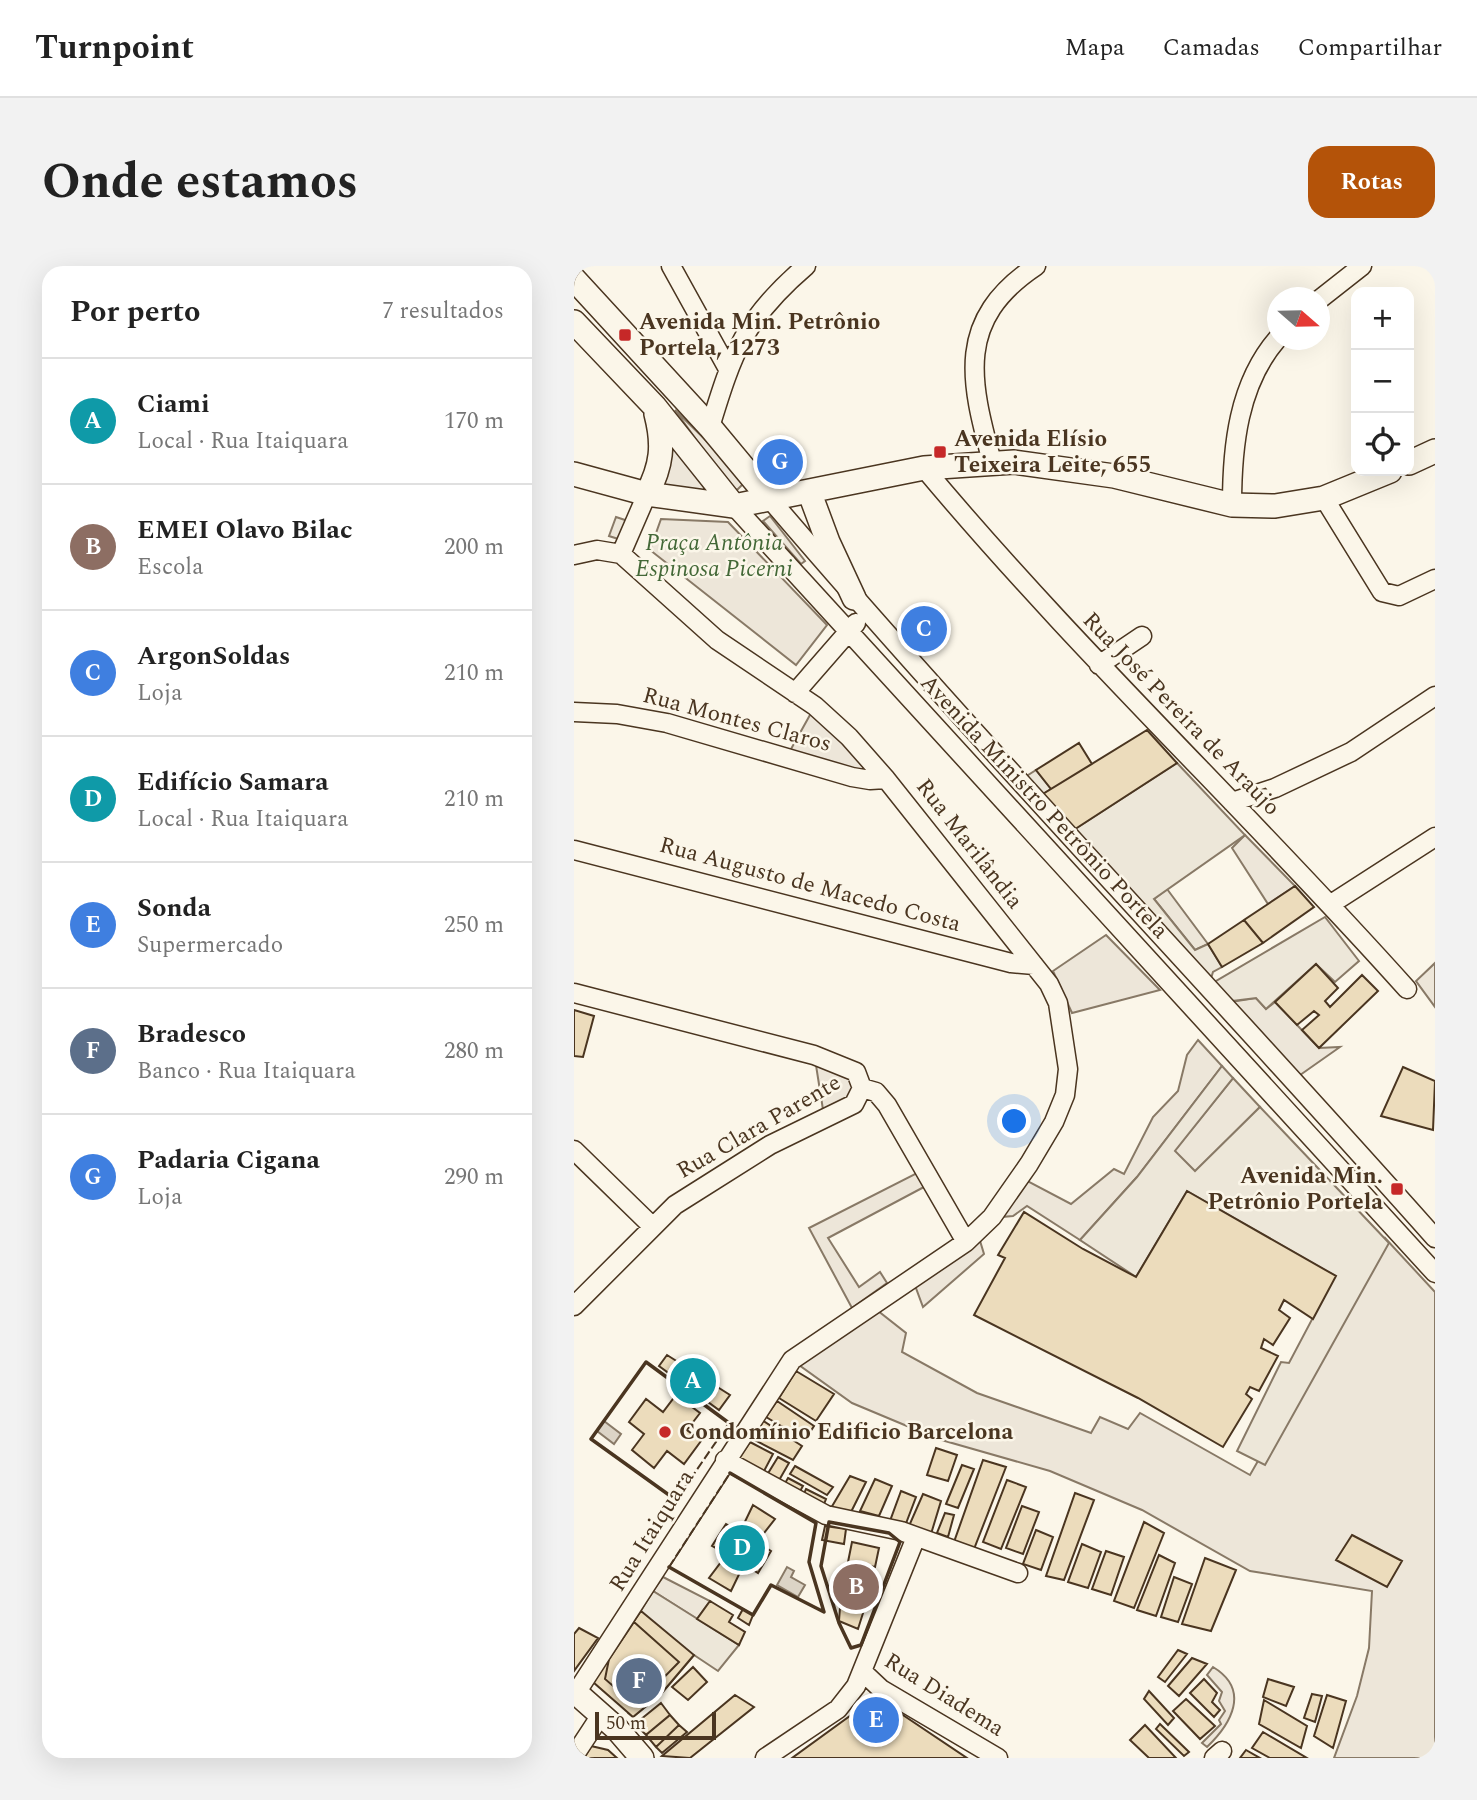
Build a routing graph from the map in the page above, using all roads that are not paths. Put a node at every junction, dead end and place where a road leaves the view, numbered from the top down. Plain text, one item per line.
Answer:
1 (671, 266) edge
2 (806, 266) edge
3 (1036, 266) edge
4 (1362, 266) edge
5 (574, 279) edge
6 (1330, 291) edge
7 (578, 330) edge
8 (1269, 350) edge
9 (728, 369) junction
10 (654, 407) junction
11 (710, 427) junction
12 (1435, 451) edge
13 (1414, 461) edge
14 (992, 463) junction
15 (924, 468) junction
16 (574, 474) edge
17 (1378, 476) edge
18 (809, 491) junction
19 (647, 494) junction
20 (769, 498) junction
21 (1324, 499) junction
22 (1232, 505) junction
23 (734, 506) junction
24 (621, 554) junction
25 (574, 555) edge
26 (1435, 579) edge
27 (860, 605) junction
28 (849, 629) junction
29 (1142, 636) dead end
30 (1100, 665) junction
31 (795, 693) junction
32 (1435, 696) edge
33 (574, 712) edge
34 (886, 779) junction
35 (1231, 802) junction
36 (1435, 837) edge
37 (574, 850) edge
38 (1331, 904) junction
39 (1034, 965) junction
40 (1407, 989) dead end
41 (574, 993) edge
42 (862, 1088) junction
43 (574, 1150) edge
44 (653, 1227) junction
45 (1435, 1238) edge
46 (966, 1242) junction
47 (1435, 1273) edge
48 (575, 1303) edge
49 (725, 1460) junction
50 (916, 1536) junction
51 (1018, 1573) dead end
52 (864, 1673) junction
53 (575, 1692) edge
54 (601, 1714) junction
55 (574, 1756) edge
56 (642, 1758) edge
57 (765, 1758) edge
58 (998, 1758) edge

1 - 9 street
2 - 9 street
3 - 14 street
4 - 6 street
5 - 11 main road, Avenida Ministro Petrônio Portela
7 - 10 main road, Avenida Ministro Petrônio Portela
8 - 22 street
9 - 11 street
10 - 19 main road
10 - 23 main road, Avenida Ministro Petrônio Portela
11 - 20 main road, Avenida Ministro Petrônio Portela
12 - 13 main road
14 - 15 main road
14 - 22 main road
15 - 18 main road
15 - 30 street, Rua José Pereira de Araújo
16 - 19 main road
17 - 21 main road
18 - 20 main road
18 - 27 main road
19 - 23 main road
19 - 24 street
20 - 23 main road
20 - 27 street, Avenida Ministro Petrônio Portela
21 - 22 main road
21 - 26 street
23 - 28 street, Avenida Ministro Petrônio Portela
24 - 25 street
24 - 31 street, Rua Marilândia
27 - 28 street
27 - 45 street, Avenida Ministro Petrônio Portela
28 - 31 street
28 - 47 street, Avenida Ministro Petrônio Portela
29 - 30 street
30 - 35 street, Rua José Pereira de Araújo
31 - 34 street, Rua Marilândia
32 - 35 street
33 - 34 street, Rua Montes Claros
34 - 39 street, Rua Marilândia
35 - 38 street, Rua José Pereira de Araújo
36 - 38 street
37 - 39 street, Rua Augusto de Macedo Costa
38 - 40 street, Rua José Pereira de Araújo
39 - 46 street, Rua Marilândia
41 - 42 street, Rua Clara Parente
42 - 44 street, Rua Clara Parente
42 - 46 street
43 - 44 street
44 - 48 street, Rua Clara Parente
46 - 49 street, Rua Itaiquara
49 - 50 street
49 - 53 street, Rua Itaiquara
50 - 51 street
50 - 52 street
52 - 57 street
52 - 58 street, Rua Diadema
53 - 54 main road
54 - 55 street
54 - 56 main road

